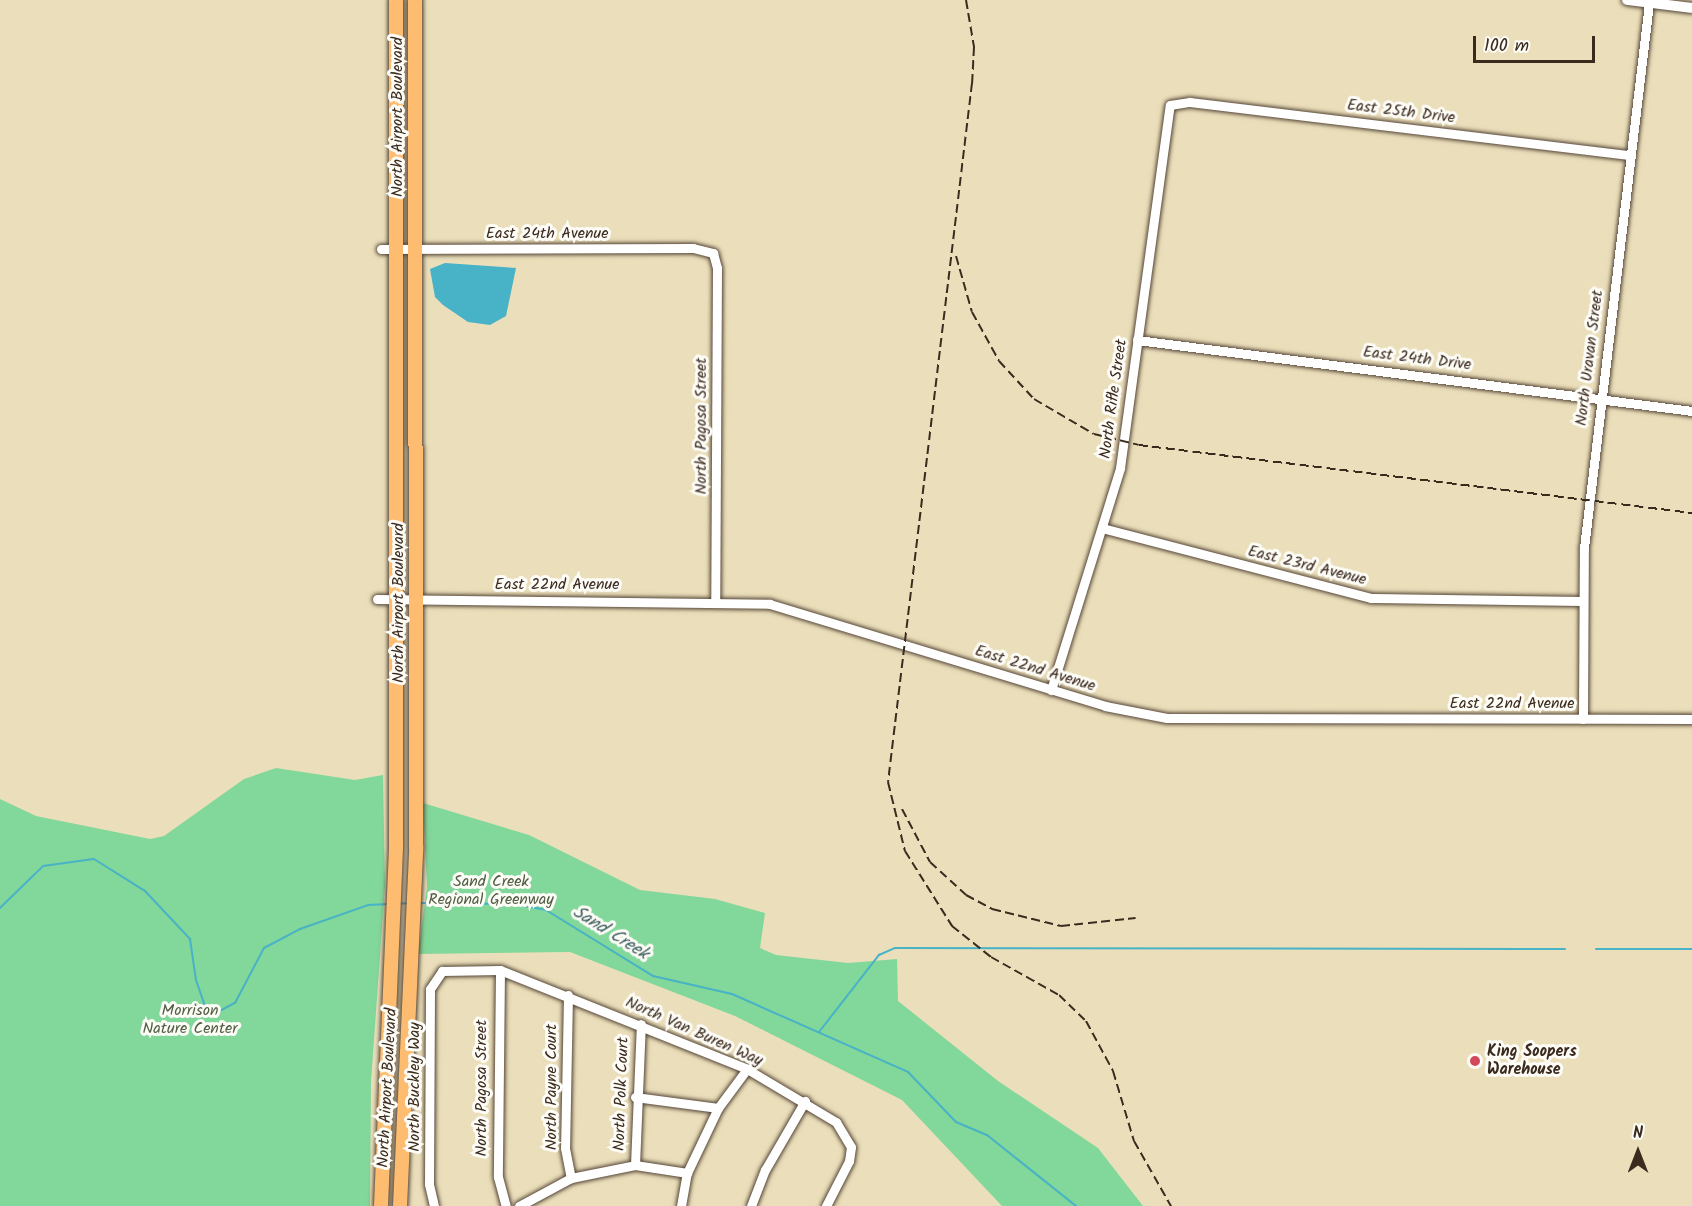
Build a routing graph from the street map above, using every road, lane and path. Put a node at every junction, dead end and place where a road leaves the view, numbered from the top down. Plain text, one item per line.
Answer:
1 (396, 0) edge
2 (415, 0) edge
3 (1627, 0) edge
4 (1648, 3) junction
5 (1692, 8) edge
6 (1170, 105) joint
7 (1629, 155) junction
8 (381, 249) dead end
9 (396, 249) junction
10 (415, 249) junction
11 (712, 253) joint
12 (1137, 340) junction
13 (1600, 397) junction
14 (1692, 411) edge
15 (1102, 528) junction
16 (377, 599) dead end
17 (396, 600) junction
18 (415, 600) junction
19 (715, 600) junction
20 (1582, 601) junction
21 (1051, 690) junction
22 (1583, 719) junction
23 (1692, 719) edge
24 (500, 970) junction
25 (442, 971) joint
26 (568, 995) junction
27 (641, 1024) junction
28 (747, 1069) junction
29 (635, 1097) junction
30 (805, 1101) junction
31 (718, 1108) junction
32 (635, 1166) junction
33 (687, 1173) junction
34 (571, 1178) junction
35 (381, 1206) edge
36 (400, 1206) edge
37 (434, 1206) edge
38 (506, 1206) edge
39 (519, 1206) edge
40 (681, 1206) edge
41 (751, 1206) edge
42 (826, 1206) edge

1 - 9 main road, North Airport Boulevard
2 - 10 main road, North Airport Boulevard
3 - 4 street
4 - 5 street
4 - 7 street, North Uravan Street
6 - 7 street, East 25th Drive
6 - 12 street, North Rifle Street
7 - 13 street, North Uravan Street
8 - 9 street, East 24th Avenue
9 - 10 street, East 24th Avenue
9 - 17 main road, North Airport Boulevard
10 - 11 street, East 24th Avenue
10 - 18 main road, North Airport Boulevard
11 - 19 street, North Pagosa Street
12 - 13 street, East 24th Drive
12 - 15 street, North Rifle Street
13 - 14 street, East 24th Drive
13 - 20 street, North Uravan Street
15 - 20 street, East 23rd Avenue
15 - 21 street, North Rifle Street
16 - 17 street, East 22nd Avenue
17 - 18 street, East 22nd Avenue
17 - 35 main road, North Airport Boulevard
18 - 19 street, East 22nd Avenue
18 - 36 main road, North Airport Boulevard
19 - 21 street, East 22nd Avenue
20 - 22 street, North Uravan Street
21 - 22 street, East 22nd Avenue
22 - 23 street, East 22nd Avenue
24 - 25 street, North Van Buren Way
24 - 26 street, North Van Buren Way
24 - 38 street, North Pagosa Street
25 - 37 street, North Buckley Way
26 - 27 street, North Van Buren Way
26 - 34 street, North Payne Court
27 - 28 street, North Van Buren Way
27 - 29 street, North Polk Court
28 - 30 street, North Van Buren Way
28 - 31 street
29 - 31 street
29 - 32 street, North Polk Court
30 - 41 street
30 - 42 street, North Van Buren Way
31 - 33 street
32 - 33 street
32 - 34 street
33 - 40 street
34 - 39 street

